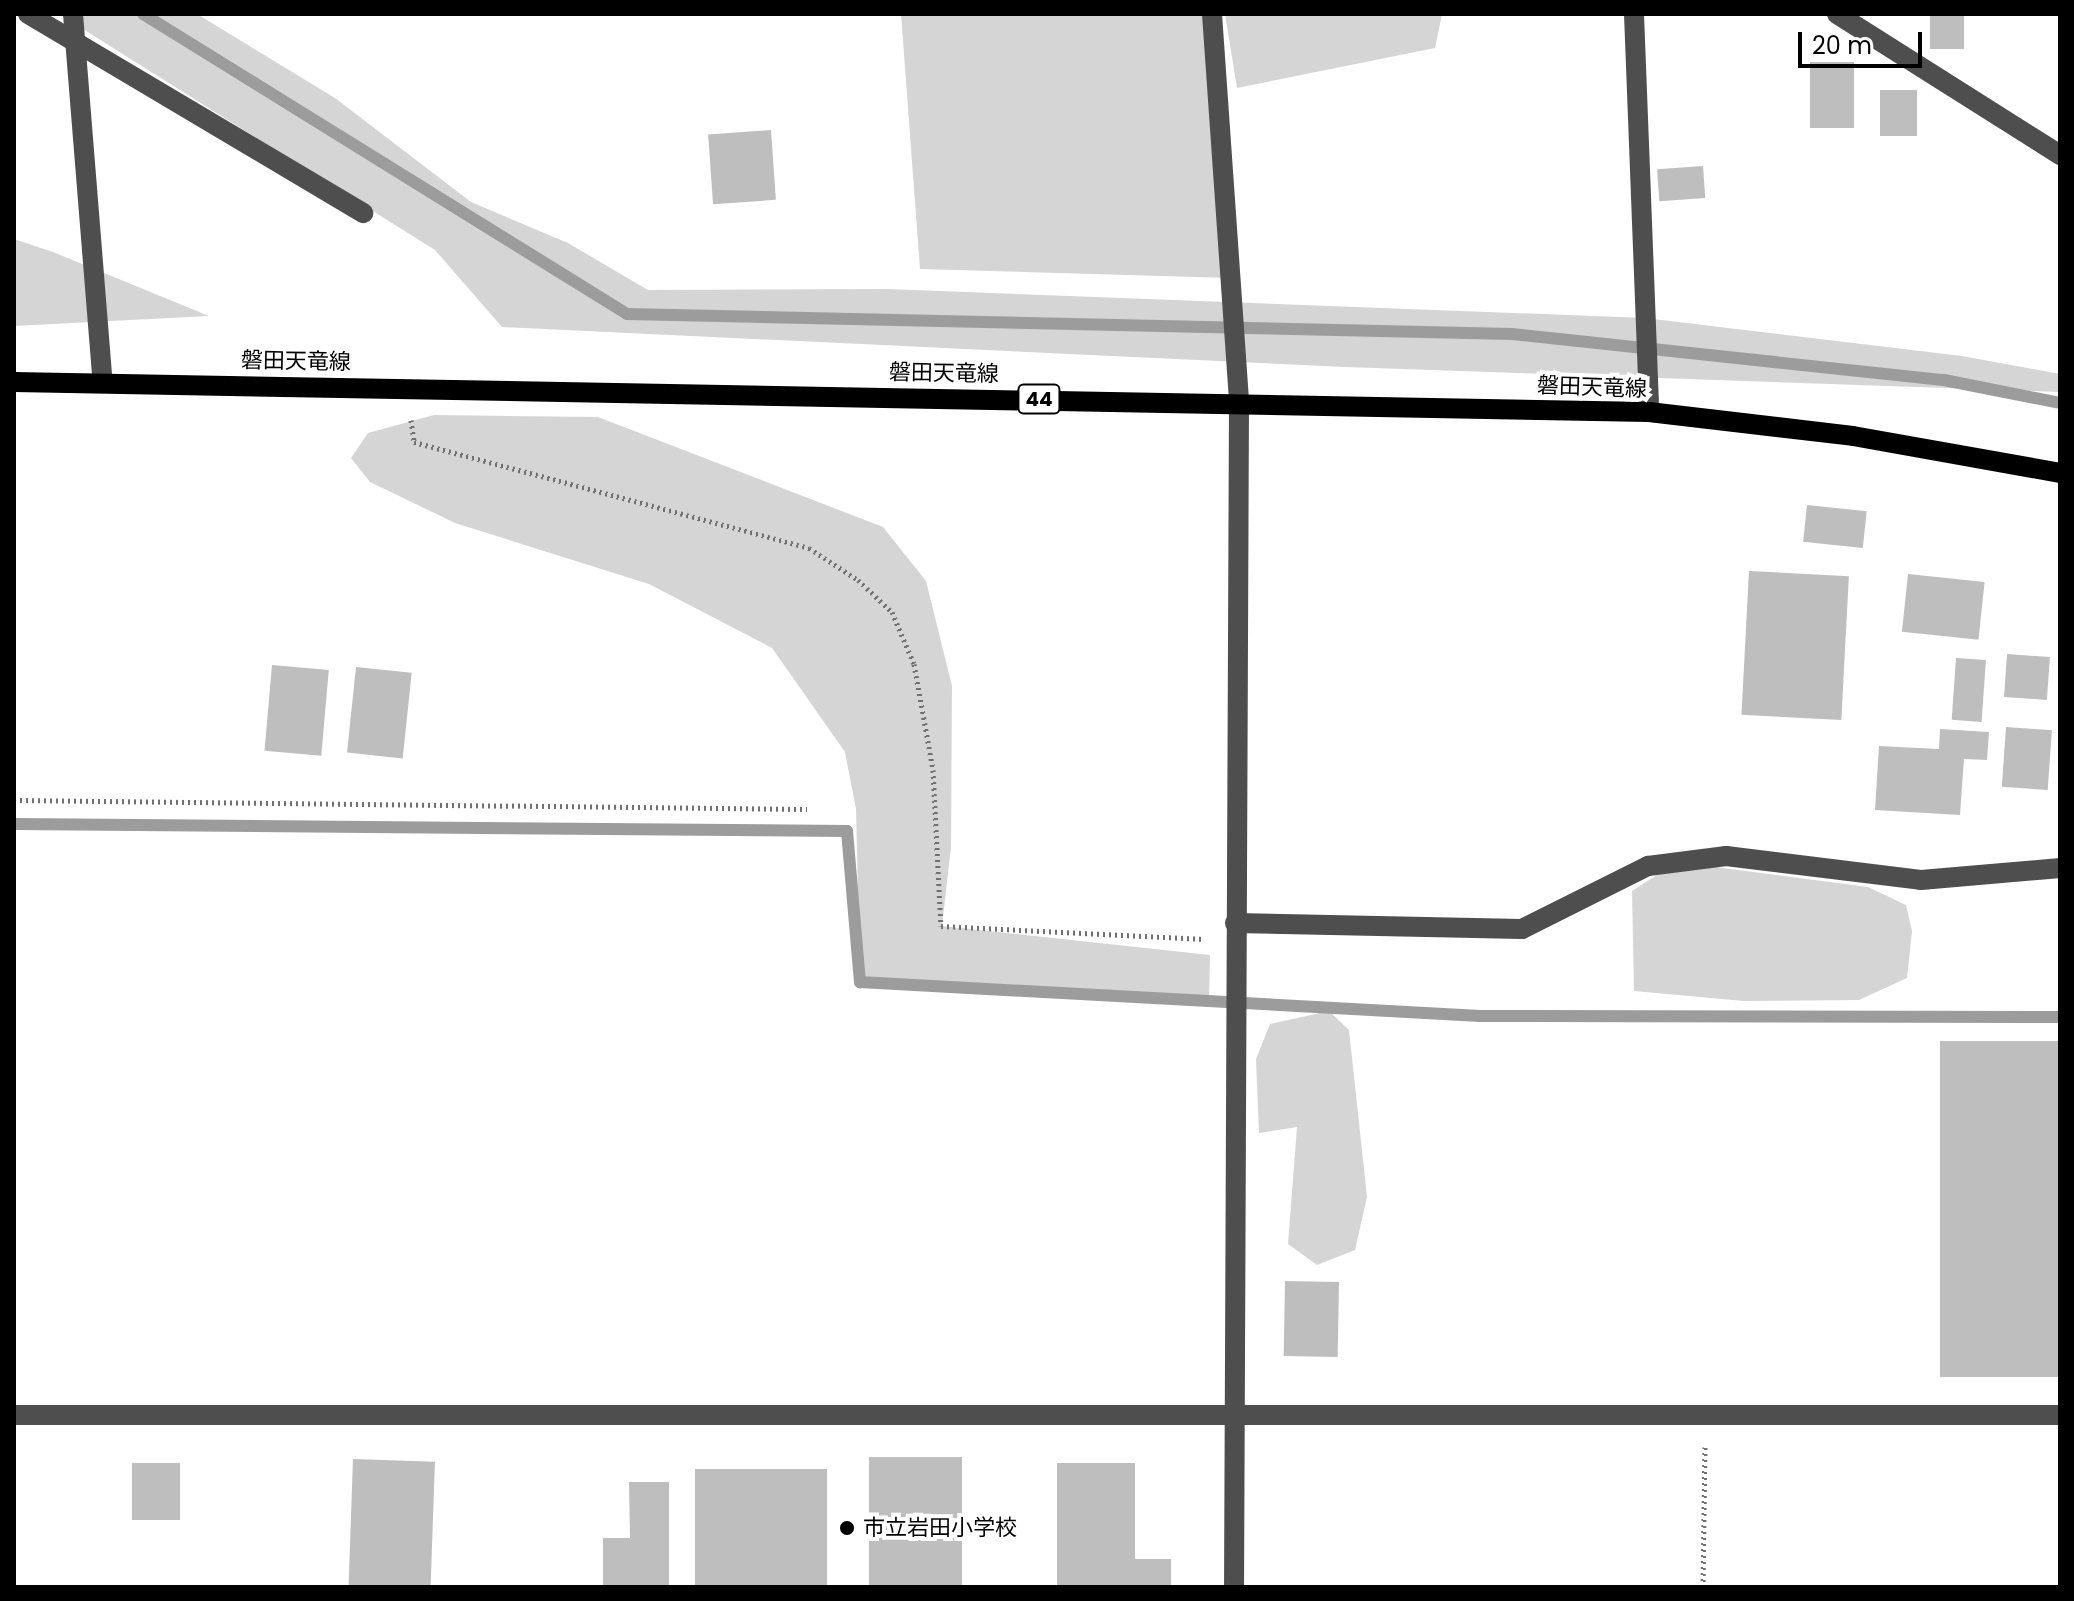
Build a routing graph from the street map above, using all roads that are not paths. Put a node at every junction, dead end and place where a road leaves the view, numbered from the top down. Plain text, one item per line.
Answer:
1 (28, 14) edge
2 (73, 14) edge
3 (1212, 14) edge
4 (1634, 14) edge
5 (1837, 14) edge
6 (74, 42) junction
7 (2060, 155) edge
8 (363, 213) dead end
9 (14, 382) edge
10 (103, 383) junction
11 (1239, 401) junction
12 (1649, 412) junction
13 (2060, 473) edge
14 (2060, 868) edge
15 (1235, 932) junction
16 (1235, 1412) junction
17 (14, 1415) edge
18 (2060, 1415) edge
19 (1234, 1587) edge

1 - 6 street
2 - 6 street
3 - 11 street
4 - 12 street
5 - 7 street
6 - 8 street
6 - 10 street
9 - 10 main road, 磐田天竜線 / 44
10 - 11 main road, 磐田天竜線 / 44
11 - 12 main road, 磐田天竜線 / 44
11 - 15 street
12 - 13 main road, 磐田天竜線 / 44
14 - 15 street
15 - 16 street
16 - 17 street
16 - 18 street
16 - 19 street

